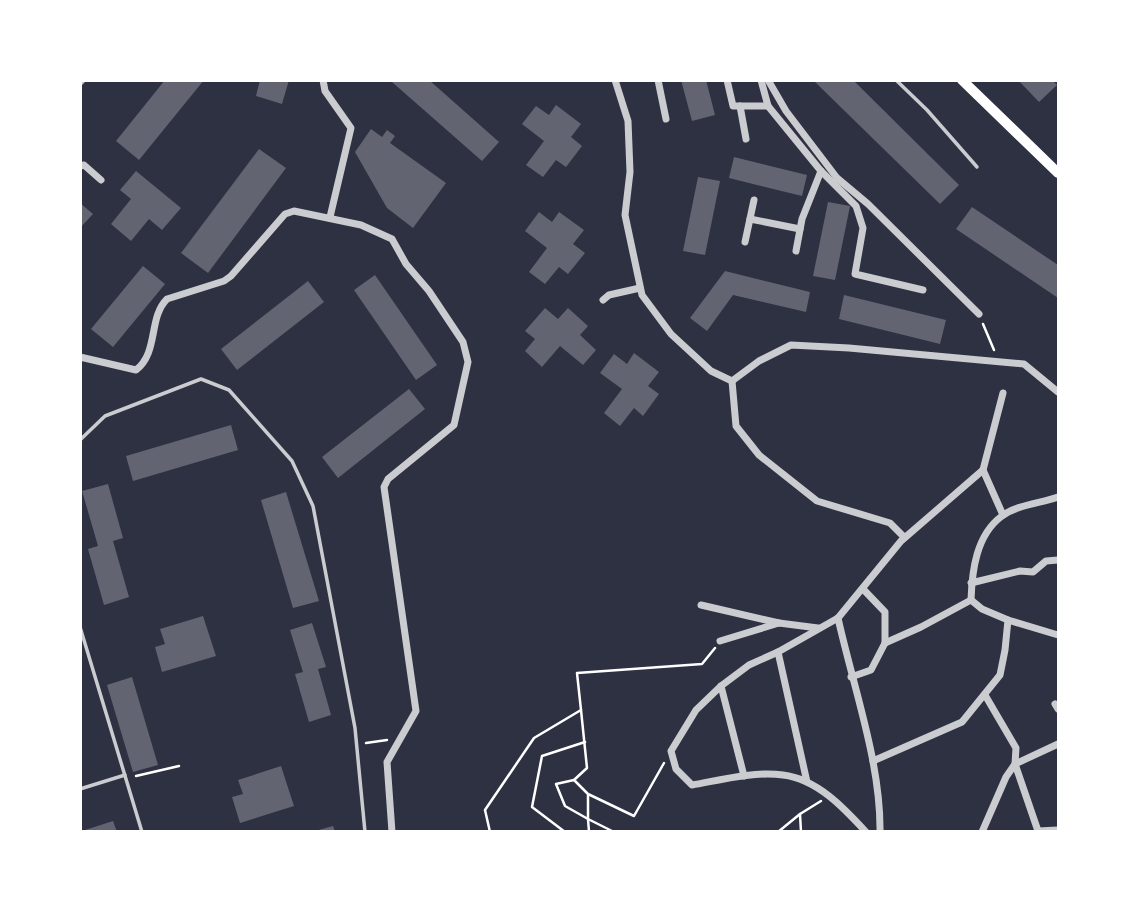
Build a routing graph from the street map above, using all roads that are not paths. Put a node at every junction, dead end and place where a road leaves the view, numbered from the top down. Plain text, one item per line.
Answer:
1 (323, 80) edge
2 (615, 80) edge
3 (658, 80) edge
4 (727, 80) edge
5 (761, 80) edge
6 (768, 80) edge
7 (896, 80) edge
8 (962, 80) edge
9 (740, 106) junction
10 (768, 106) junction
11 (666, 119) dead end
12 (746, 139) dead end
13 (80, 166) edge
14 (977, 167) dead end
15 (821, 171) junction
16 (1059, 173) edge
17 (100, 180) dead end
18 (754, 200) dead end
19 (330, 217) junction
20 (750, 219) junction
21 (800, 229) junction
22 (745, 242) dead end
23 (796, 251) dead end
24 (640, 288) junction
25 (923, 290) dead end
26 (603, 299) dead end
27 (979, 314) road end
28 (80, 357) edge
29 (732, 381) junction
30 (1059, 391) edge
31 (1003, 393) dead end
32 (80, 440) edge
33 (983, 470) junction
34 (1059, 497) edge
35 (1003, 515) junction
36 (904, 537) junction
37 (1059, 560) edge
38 (971, 583) junction
39 (863, 589) junction
40 (971, 600) junction
41 (701, 605) dead end
42 (838, 618) junction
43 (1008, 620) junction
44 (779, 623) junction
45 (80, 627) edge
46 (819, 628) junction
47 (1059, 635) edge
48 (720, 641) road end
49 (885, 643) junction
50 (778, 652) junction
51 (851, 677) junction
52 (721, 686) junction
53 (985, 695) junction
54 (1059, 744) edge
55 (873, 761) junction
56 (1015, 764) junction
57 (125, 775) junction
58 (744, 776) junction
59 (807, 782) junction
60 (80, 789) edge
61 (1059, 830) edge
62 (142, 831) edge
63 (365, 831) edge
64 (392, 831) edge
65 (866, 831) edge
66 (880, 831) edge
67 (982, 831) edge
68 (1038, 831) edge

1 - 19 street
2 - 24 street
3 - 11 street
4 - 9 street
5 - 10 street
6 - 27 street
7 - 14 lane
8 - 16 main road
9 - 10 street
9 - 12 street
10 - 15 street
13 - 17 street
15 - 21 street
15 - 25 street
18 - 20 street
19 - 28 street
19 - 64 street
20 - 21 street
20 - 22 street
21 - 23 street
24 - 26 street
24 - 29 street
29 - 30 street
29 - 36 street
31 - 33 street
32 - 63 lane
33 - 35 street
33 - 36 street
34 - 35 street
35 - 38 street
36 - 39 street
37 - 38 street
38 - 40 street
39 - 42 street
39 - 49 street
40 - 43 street
40 - 49 street
41 - 44 street
42 - 46 street
42 - 51 street
43 - 47 street
43 - 53 street
44 - 46 street
44 - 48 street
45 - 57 lane
46 - 50 street
49 - 51 street
50 - 52 street
50 - 59 street
51 - 55 street
52 - 58 street
52 - 58 street
53 - 55 street
53 - 56 street
54 - 56 street
55 - 66 street
56 - 67 street
56 - 68 street
57 - 60 lane
57 - 62 lane
58 - 59 street
59 - 65 street
61 - 68 street

